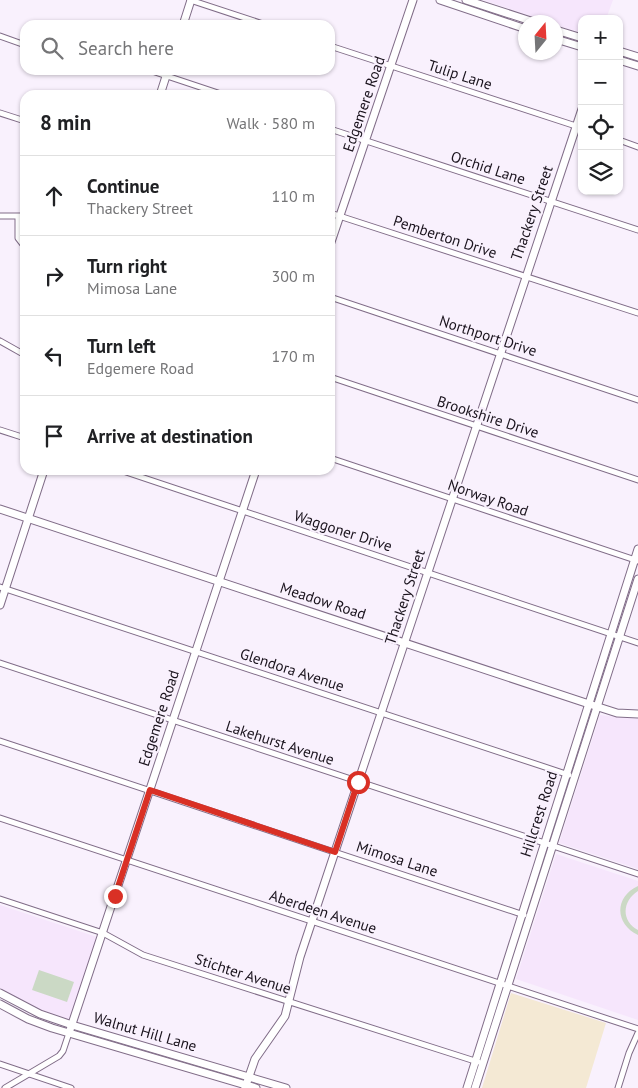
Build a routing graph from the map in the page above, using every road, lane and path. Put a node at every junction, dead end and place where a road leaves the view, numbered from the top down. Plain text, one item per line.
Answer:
1 (191, 0) edge
2 (413, 0) edge
3 (440, 0) edge
4 (466, 0) edge
5 (515, 16) junction
6 (518, 17) edge
7 (185, 20) edge
8 (251, 20) edge
9 (512, 24) junction
10 (518, 26) edge
11 (563, 32) edge
12 (0, 36) edge
13 (578, 37) edge
14 (563, 41) edge
15 (20, 43) edge
16 (578, 46) edge
17 (335, 48) edge
18 (623, 52) edge
19 (638, 57) edge
20 (623, 61) edge
21 (392, 66) junction
22 (638, 66) edge
23 (166, 75) edge
24 (172, 75) edge
25 (162, 90) edge
26 (211, 90) edge
27 (0, 113) edge
28 (20, 119) edge
29 (578, 127) edge
30 (578, 130) edge
31 (335, 131) edge
32 (365, 141) junction
33 (623, 141) edge
34 (638, 146) edge
35 (550, 201) junction
36 (335, 214) edge
37 (0, 216) edge
38 (340, 216) junction
39 (18, 217) joint
40 (335, 230) edge
41 (638, 230) edge
42 (20, 241) edge
43 (525, 276) junction
44 (335, 299) edge
45 (638, 313) edge
46 (0, 341) edge
47 (20, 352) edge
48 (500, 353) junction
49 (335, 379) edge
50 (638, 400) edge
51 (476, 426) junction
52 (0, 430) edge
53 (20, 436) edge
54 (335, 460) edge
55 (42, 475) edge
56 (135, 475) edge
57 (254, 475) edge
58 (638, 480) edge
59 (452, 499) junction
60 (0, 509) edge
61 (242, 511) junction
62 (29, 518) junction
63 (638, 549) edge
64 (636, 560) edge
65 (428, 573) junction
66 (638, 579) edge
67 (218, 581) junction
68 (3, 588) edge
69 (0, 605) edge
70 (615, 636) junction
71 (638, 642) edge
72 (405, 643) junction
73 (195, 651) junction
74 (0, 664) edge
75 (589, 704) junction
76 (598, 707) junction
77 (381, 713) junction
78 (638, 714) edge
79 (173, 720) junction
80 (0, 741) edge
81 (566, 774) junction
82 (576, 777) junction
83 (358, 782) junction
84 (150, 790) junction
85 (0, 818) edge
86 (544, 844) junction
87 (553, 846) junction
88 (335, 852) junction
89 (127, 860) junction
90 (638, 874) edge
91 (0, 899) edge
92 (521, 914) junction
93 (530, 916) junction
94 (312, 922) junction
95 (103, 933) junction
96 (499, 983) junction
97 (507, 986) junction
98 (0, 993) edge
99 (290, 1002) junction
100 (0, 1004) edge
101 (72, 1025) junction
102 (638, 1031) edge
103 (69, 1033) junction
104 (475, 1061) junction
105 (0, 1064) edge
106 (483, 1064) junction
107 (30, 1075) junction
108 (248, 1076) junction
109 (245, 1086) edge
110 (5, 1088) edge
111 (71, 1088) edge
112 (256, 1088) edge
113 (286, 1088) edge
114 (467, 1088) edge
115 (475, 1088) edge
116 (618, 1088) edge

1 - 7 street
1 - 8 street
2 - 21 street, Edgemere Road
3 - 9 street
4 - 5 street
5 - 6 street
5 - 9 street
9 - 10 street
11 - 13 street
12 - 15 street
14 - 16 street
17 - 21 street, Tulip Lane
18 - 19 street
20 - 22 street
21 - 29 street, Tulip Lane
21 - 32 street, Edgemere Road
23 - 25 street
24 - 26 street
27 - 28 street
30 - 35 street, Thackery Street
31 - 32 street, Orchid Lane
32 - 35 street, Orchid Lane
32 - 38 street, Edgemere Road
33 - 34 street
35 - 41 street, Orchid Lane
35 - 43 street, Thackery Street
36 - 38 street, Pemberton Drive
37 - 39 street
38 - 40 street, Edgemere Road
38 - 43 street, Pemberton Drive
39 - 42 street
43 - 45 street, Pemberton Drive
43 - 48 street, Thackery Street
44 - 48 street, Northport Drive
46 - 47 street
48 - 50 street, Northport Drive
48 - 51 street, Thackery Street
49 - 51 street, Brookshire Drive
51 - 58 street, Brookshire Drive
51 - 59 street, Thackery Street
52 - 53 street
54 - 59 street, Norway Road
55 - 62 street
56 - 61 street, Waggoner Drive
57 - 61 street, Edgemere Road
59 - 64 street, Norway Road
59 - 65 street, Thackery Street
60 - 62 street, Meadow Road
61 - 65 street, Waggoner Drive
61 - 67 street, Edgemere Road
62 - 67 street, Meadow Road
62 - 68 street
63 - 64 street, Hillcrest Road
64 - 70 street, Hillcrest Road
65 - 70 street, Waggoner Drive
65 - 72 street, Thackery Street
66 - 70 street, Hillcrest Road
67 - 72 street, Meadow Road
67 - 73 street, Edgemere Road
68 - 69 street
68 - 73 street, Glendora Avenue
70 - 71 street, Waggoner Drive
70 - 75 street, Hillcrest Road
70 - 76 street, Hillcrest Road
72 - 75 street, Meadow Road
72 - 77 street, Thackery Street
73 - 77 street, Glendora Avenue
73 - 79 street, Edgemere Road
74 - 79 street, Lakehurst Avenue
75 - 76 street, Meadow Road
75 - 81 street, Hillcrest Road
76 - 78 street, Meadow Road
76 - 82 street, Hillcrest Road
77 - 81 street, Glendora Avenue
77 - 83 street, Thackery Street
79 - 83 street, Lakehurst Avenue
79 - 84 street, Edgemere Road
80 - 84 street, Mimosa Lane
81 - 82 street, Glendora Avenue
81 - 86 street, Hillcrest Road
82 - 87 street, Hillcrest Road
83 - 86 street, Lakehurst Avenue
83 - 88 street, Thackery Street
84 - 88 street, Mimosa Lane
84 - 89 street, Edgemere Road
85 - 89 street, Aberdeen Avenue
86 - 87 street, Lakehurst Avenue
86 - 92 street, Hillcrest Road
87 - 90 street, Lakehurst Avenue
87 - 93 street, Hillcrest Road
88 - 92 street, Mimosa Lane
88 - 94 street, Thackery Street
89 - 94 street, Aberdeen Avenue
89 - 95 street, Edgemere Road
91 - 95 street, Stichter Avenue
92 - 93 street, Mimosa Lane
92 - 96 street, Hillcrest Road
93 - 97 street, Hillcrest Road
94 - 96 street, Aberdeen Avenue
94 - 99 street, Thackery Street
95 - 99 street, Stichter Avenue
95 - 101 street, Edgemere Road
96 - 97 street, Aberdeen Avenue
96 - 104 street, Hillcrest Road
97 - 102 street, Aberdeen Avenue
97 - 106 street, Hillcrest Road
98 - 101 street, Walnut Hill Lane
99 - 104 street, Stichter Avenue
99 - 108 street, Thackery Street
100 - 103 street, Walnut Hill Lane
101 - 103 street, Edgemere Road
101 - 108 street, Walnut Hill Lane
102 - 116 street
103 - 107 street, Edgemere Road
103 - 109 street, Walnut Hill Lane
104 - 106 street, Stichter Avenue
104 - 114 street, Hillcrest Road
105 - 107 street
106 - 115 street, Hillcrest Road
107 - 110 street, Edgemere Road
107 - 111 street
108 - 109 street, Thackery Street
108 - 113 street, Walnut Hill Lane
109 - 112 street, Walnut Hill Lane

